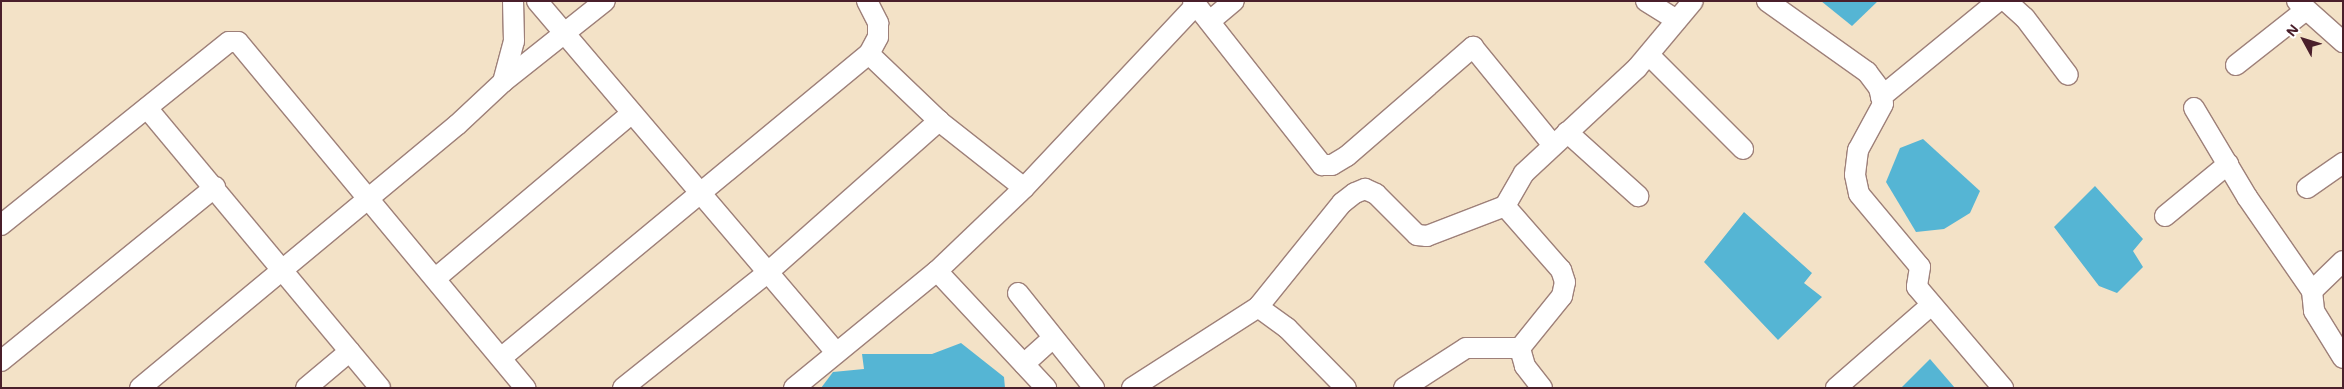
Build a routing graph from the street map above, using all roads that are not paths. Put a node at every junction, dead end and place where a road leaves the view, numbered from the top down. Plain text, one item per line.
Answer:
1 (513, 1) edge
2 (537, 1) edge
3 (605, 1) edge
4 (867, 1) edge
5 (1234, 1) edge
6 (1646, 1) edge
7 (1693, 1) edge
8 (1767, 1) edge
9 (1998, 1) edge
10 (2006, 1) edge
11 (1194, 3) edge
12 (2301, 6) edge
13 (1677, 20) junction
14 (1210, 21) junction
15 (564, 34) junction
16 (2343, 42) edge
17 (869, 54) junction
18 (1650, 54) junction
19 (2236, 65) dead end
20 (2068, 75) dead end
21 (503, 82) junction
22 (1881, 97) junction
23 (147, 108) junction
24 (2194, 108) dead end
25 (632, 113) junction
26 (939, 121) junction
27 (1560, 138) junction
28 (1743, 149) dead end
29 (2343, 163) edge
30 (2228, 164) junction
31 (215, 187) junction
32 (1024, 188) junction
33 (2307, 188) dead end
34 (699, 193) junction
35 (1638, 196) dead end
36 (369, 199) junction
37 (1505, 206) junction
38 (2165, 216) dead end
39 (1, 225) edge
40 (2343, 261) edge
41 (283, 268) junction
42 (937, 271) junction
43 (767, 273) junction
44 (436, 278) junction
45 (2312, 291) junction
46 (1018, 293) dead end
47 (1931, 305) junction
48 (1258, 307) junction
49 (1053, 338) junction
50 (1520, 348) junction
51 (350, 351) junction
52 (835, 351) junction
53 (500, 358) junction
54 (2343, 358) edge
55 (2, 360) edge
56 (1024, 364) junction
57 (140, 388) edge
58 (306, 388) edge
59 (380, 388) edge
60 (525, 388) edge
61 (623, 388) edge
62 (794, 388) edge
63 (1046, 388) edge
64 (1094, 388) edge
65 (1132, 388) edge
66 (1346, 388) edge
67 (1404, 388) edge
68 (1542, 388) edge
69 (1836, 388) edge
70 (2003, 388) edge

1 - 21 street
2 - 15 street
3 - 15 street
4 - 17 street
5 - 14 street
6 - 13 street
7 - 13 street
8 - 22 street
9 - 22 street
10 - 20 street
11 - 14 street
11 - 32 street
12 - 16 street
12 - 19 street
13 - 18 street
14 - 27 street
15 - 21 street
15 - 25 street
17 - 26 street
17 - 34 street
18 - 27 street
18 - 28 street
21 - 36 street
22 - 47 street
23 - 31 street
23 - 36 street
23 - 39 street
24 - 30 street
25 - 34 street
25 - 44 street
26 - 32 street
26 - 43 street
27 - 35 street
27 - 37 street
29 - 33 street
30 - 38 street
30 - 45 street
31 - 41 street
31 - 55 street
32 - 42 street
34 - 43 street
34 - 53 street
36 - 41 street
36 - 44 street
37 - 48 street
37 - 50 street
40 - 45 street
41 - 51 street
41 - 57 street
42 - 52 street
42 - 56 street
43 - 52 street
43 - 61 street
44 - 53 street
45 - 54 street
46 - 49 street
47 - 69 street
47 - 70 street
48 - 65 street
48 - 66 street
49 - 56 street
49 - 64 street
50 - 67 street
50 - 68 street
51 - 58 street
51 - 59 street
52 - 62 street
53 - 60 street
56 - 63 street

